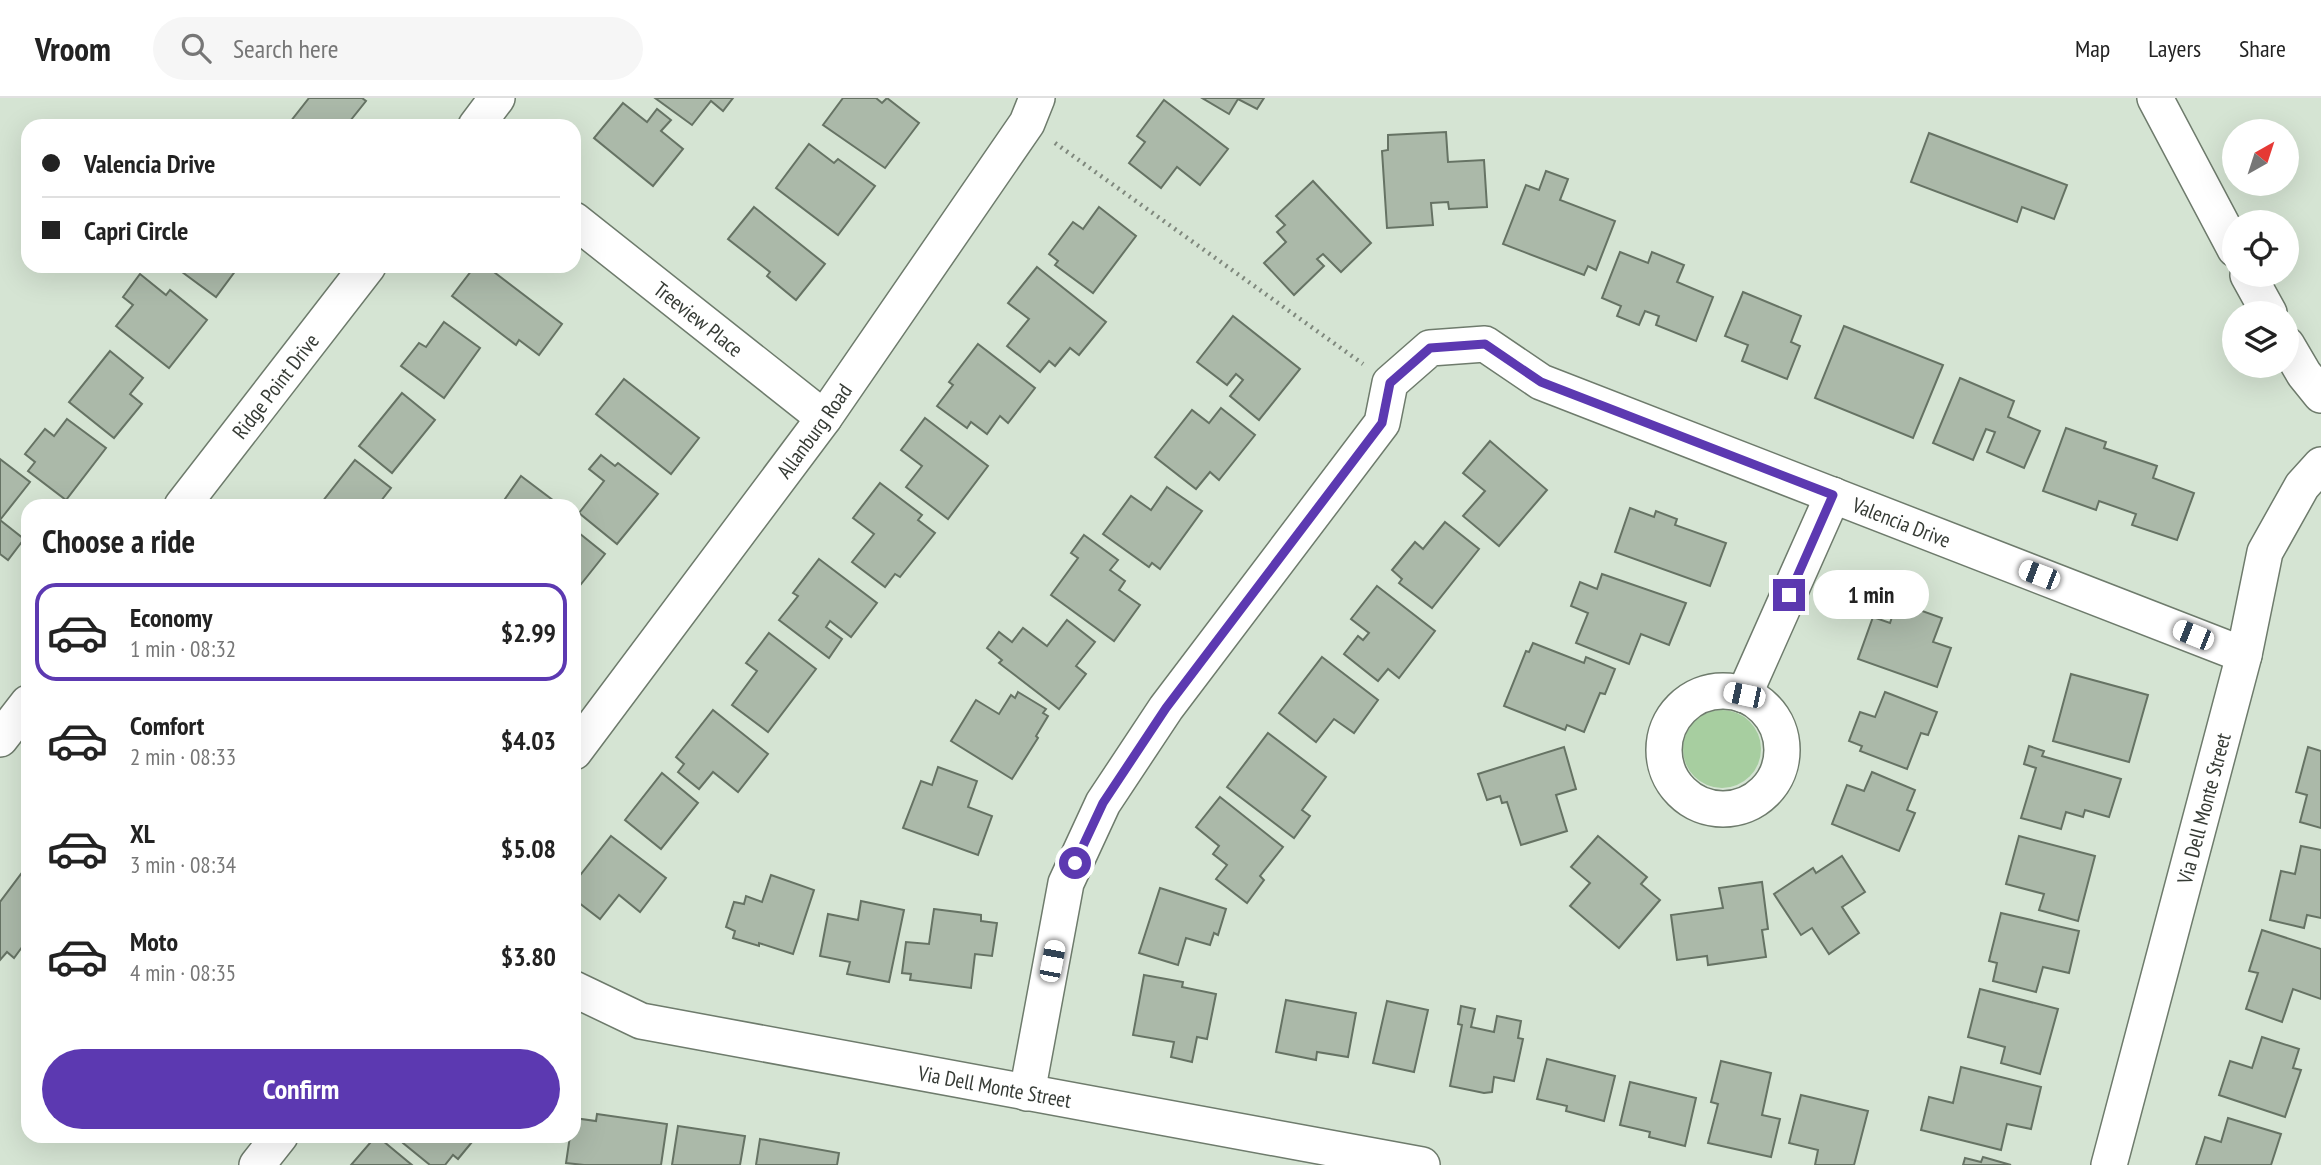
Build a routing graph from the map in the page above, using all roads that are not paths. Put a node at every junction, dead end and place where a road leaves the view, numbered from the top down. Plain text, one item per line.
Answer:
1 (497, 98) edge
2 (1037, 98) edge
3 (2155, 98) edge
4 (481, 119) edge
5 (2222, 224) edge
6 (581, 226) edge
7 (363, 273) edge
8 (2299, 365) edge
9 (2321, 395) edge
10 (824, 418) junction
11 (2321, 465) edge
12 (1833, 495) junction
13 (187, 499) edge
14 (2244, 655) junction
15 (1744, 695) dead end
16 (21, 712) edge
17 (0, 739) edge
18 (581, 743) edge
19 (581, 992) edge
20 (1027, 1093) junction
21 (274, 1143) edge
22 (257, 1165) edge
23 (1422, 1165) edge
24 (2109, 1165) edge

1 - 4 street
2 - 10 street, Allanburg Road
3 - 5 street
6 - 10 street, Treeview Place
7 - 13 street, Ridge Point Drive
8 - 9 street
10 - 18 street, Allanburg Road
11 - 14 street, Via Dell Monte Street
12 - 14 street, Valencia Drive
12 - 15 street
12 - 20 street, Valencia Drive
14 - 24 street, Via Dell Monte Street
16 - 17 street
19 - 20 street, Via Dell Monte Street
20 - 23 street, Via Dell Monte Street
21 - 22 street

